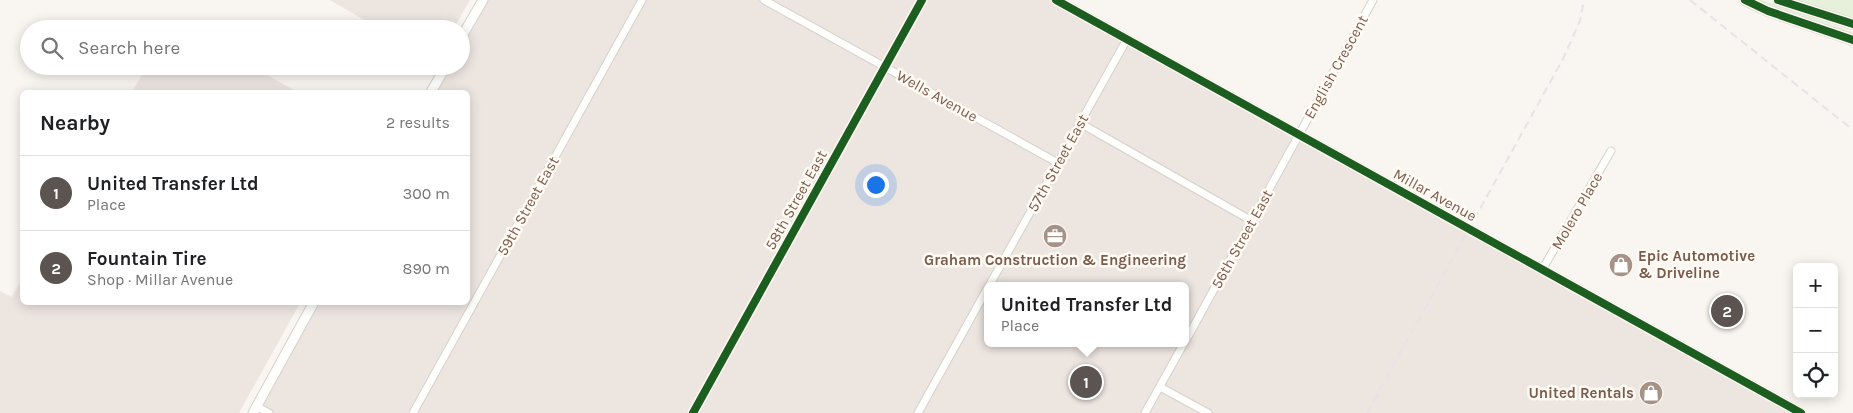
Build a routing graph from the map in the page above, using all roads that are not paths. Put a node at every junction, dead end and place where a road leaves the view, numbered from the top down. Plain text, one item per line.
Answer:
1 (483, 0) edge
2 (642, 0) edge
3 (764, 0) edge
4 (922, 0) edge
5 (1056, 0) edge
6 (1373, 0) edge
7 (1745, 0) edge
8 (1778, 0) edge
9 (470, 22) edge
10 (1853, 24) edge
11 (1127, 39) junction
12 (1853, 40) edge
13 (885, 68) junction
14 (441, 75) edge
15 (432, 90) edge
16 (1080, 123) junction
17 (1298, 135) junction
18 (1611, 151) dead end
19 (1058, 162) junction
20 (1252, 221) junction
21 (1542, 270) junction
22 (991, 282) edge
23 (984, 294) edge
24 (312, 305) edge
25 (1189, 336) edge
26 (1183, 347) edge
27 (1160, 387) junction
28 (255, 410) edge
29 (269, 413) edge
30 (413, 413) edge
31 (693, 413) edge
32 (918, 413) edge
33 (1145, 413) edge
34 (1208, 413) edge
35 (1800, 413) edge

1 - 9 street
2 - 30 street, 59th Street East
3 - 13 street, Wells Avenue
4 - 13 street, 58th Street East
5 - 11 street, Millar Avenue
6 - 17 street, English Crescent
7 - 12 main road
8 - 10 main road
11 - 16 street, 57th Street East
11 - 17 street, Millar Avenue
13 - 19 street, Wells Avenue
13 - 31 street, 58th Street East
14 - 15 street
16 - 19 street, 57th Street East
16 - 20 street
17 - 20 street, 56th Street East
17 - 21 street, Millar Avenue
18 - 21 street, Molero Place
19 - 22 street, 57th Street East
20 - 25 street, 56th Street East
21 - 35 street, Millar Avenue
23 - 32 street
24 - 28 street
26 - 27 street, 56th Street East
27 - 33 street, 56th Street East
27 - 34 street
28 - 29 street

